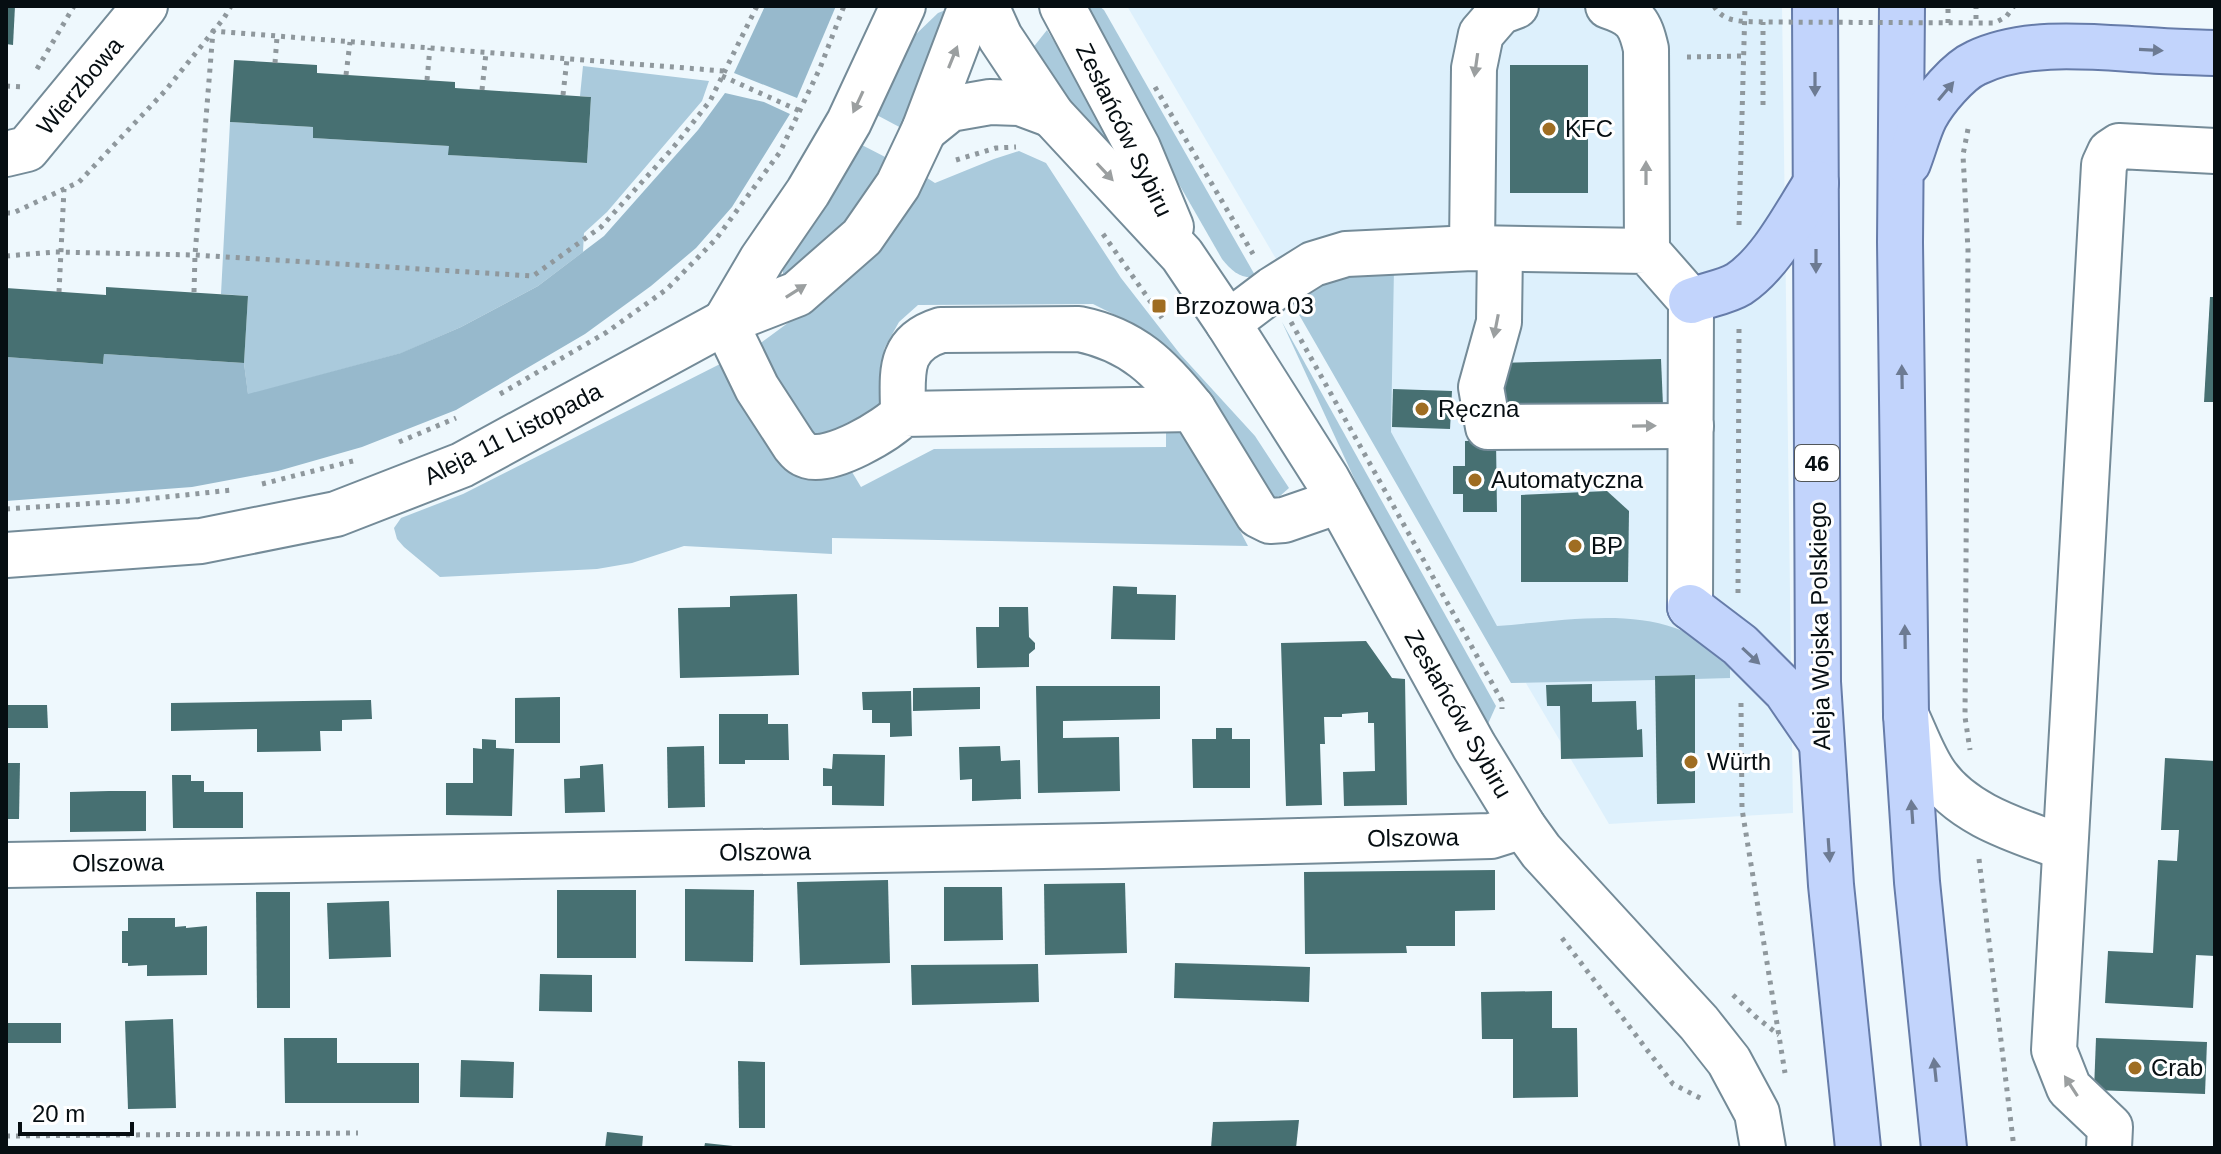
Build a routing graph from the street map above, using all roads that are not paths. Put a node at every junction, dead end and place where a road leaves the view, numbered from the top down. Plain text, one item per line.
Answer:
1 (145, 6) edge
2 (971, 6) edge
3 (986, 6) edge
4 (1516, 6) edge
5 (1608, 6) edge
6 (1815, 6) edge
7 (1902, 6) edge
8 (1061, 7) edge
9 (904, 13) edge
10 (2215, 53) edge
11 (1052, 115) junction
12 (924, 130) junction
13 (2215, 151) edge
14 (6, 154) edge
15 (1816, 183) junction
16 (1900, 185) junction
17 (1486, 248) junction
18 (1647, 251) junction
19 (1182, 255) junction
20 (1691, 301) junction
21 (725, 322) junction
22 (1228, 323) junction
23 (1193, 409) junction
24 (903, 414) junction
25 (1691, 426) junction
26 (1339, 501) junction
27 (6, 555) edge
28 (1690, 607) joint
29 (1906, 715) junction
30 (1822, 744) junction
31 (1523, 826) junction
32 (2065, 848) junction
33 (6, 865) edge
34 (1763, 1148) edge
35 (1858, 1148) edge
36 (1944, 1148) edge
37 (2109, 1148) edge

1 - 14 street, Wierzbowa
12 -> 2 street, Aleja 11 Listopada
3 - 11 street, Zesłańców Sybiru
4 -> 17 street
18 -> 5 street
6 -> 15 main road, Aleja Wojska Polskiego / 46
7 - 16 main road
8 - 19 street, Zesłańców Sybiru
9 -> 21 street
16 -> 10 main road
11 - 12 street, Zesłańców Sybiru
11 -> 19 street, Zesłańców Sybiru
21 -> 12 street, Aleja 11 Listopada
13 - 32 street
15 - 20 main road
15 -> 30 main road, Aleja Wojska Polskiego / 46
29 -> 16 main road
17 - 18 street
17 - 22 street
17 -> 25 street
18 - 20 street
19 - 22 street, Zesłańców Sybiru
20 - 25 street
21 - 24 street
21 - 27 street, Aleja 11 Listopada
22 - 26 street, Zesłańców Sybiru
23 - 24 street
23 - 24 street
23 - 26 street
25 - 28 street
26 - 31 street, Zesłańców Sybiru
28 -> 30 main road
29 - 32 street
36 -> 29 main road
30 -> 35 main road, Aleja Wojska Polskiego / 46
31 - 33 street, Olszowa
31 - 34 street, Zesłańców Sybiru
37 -> 32 street

